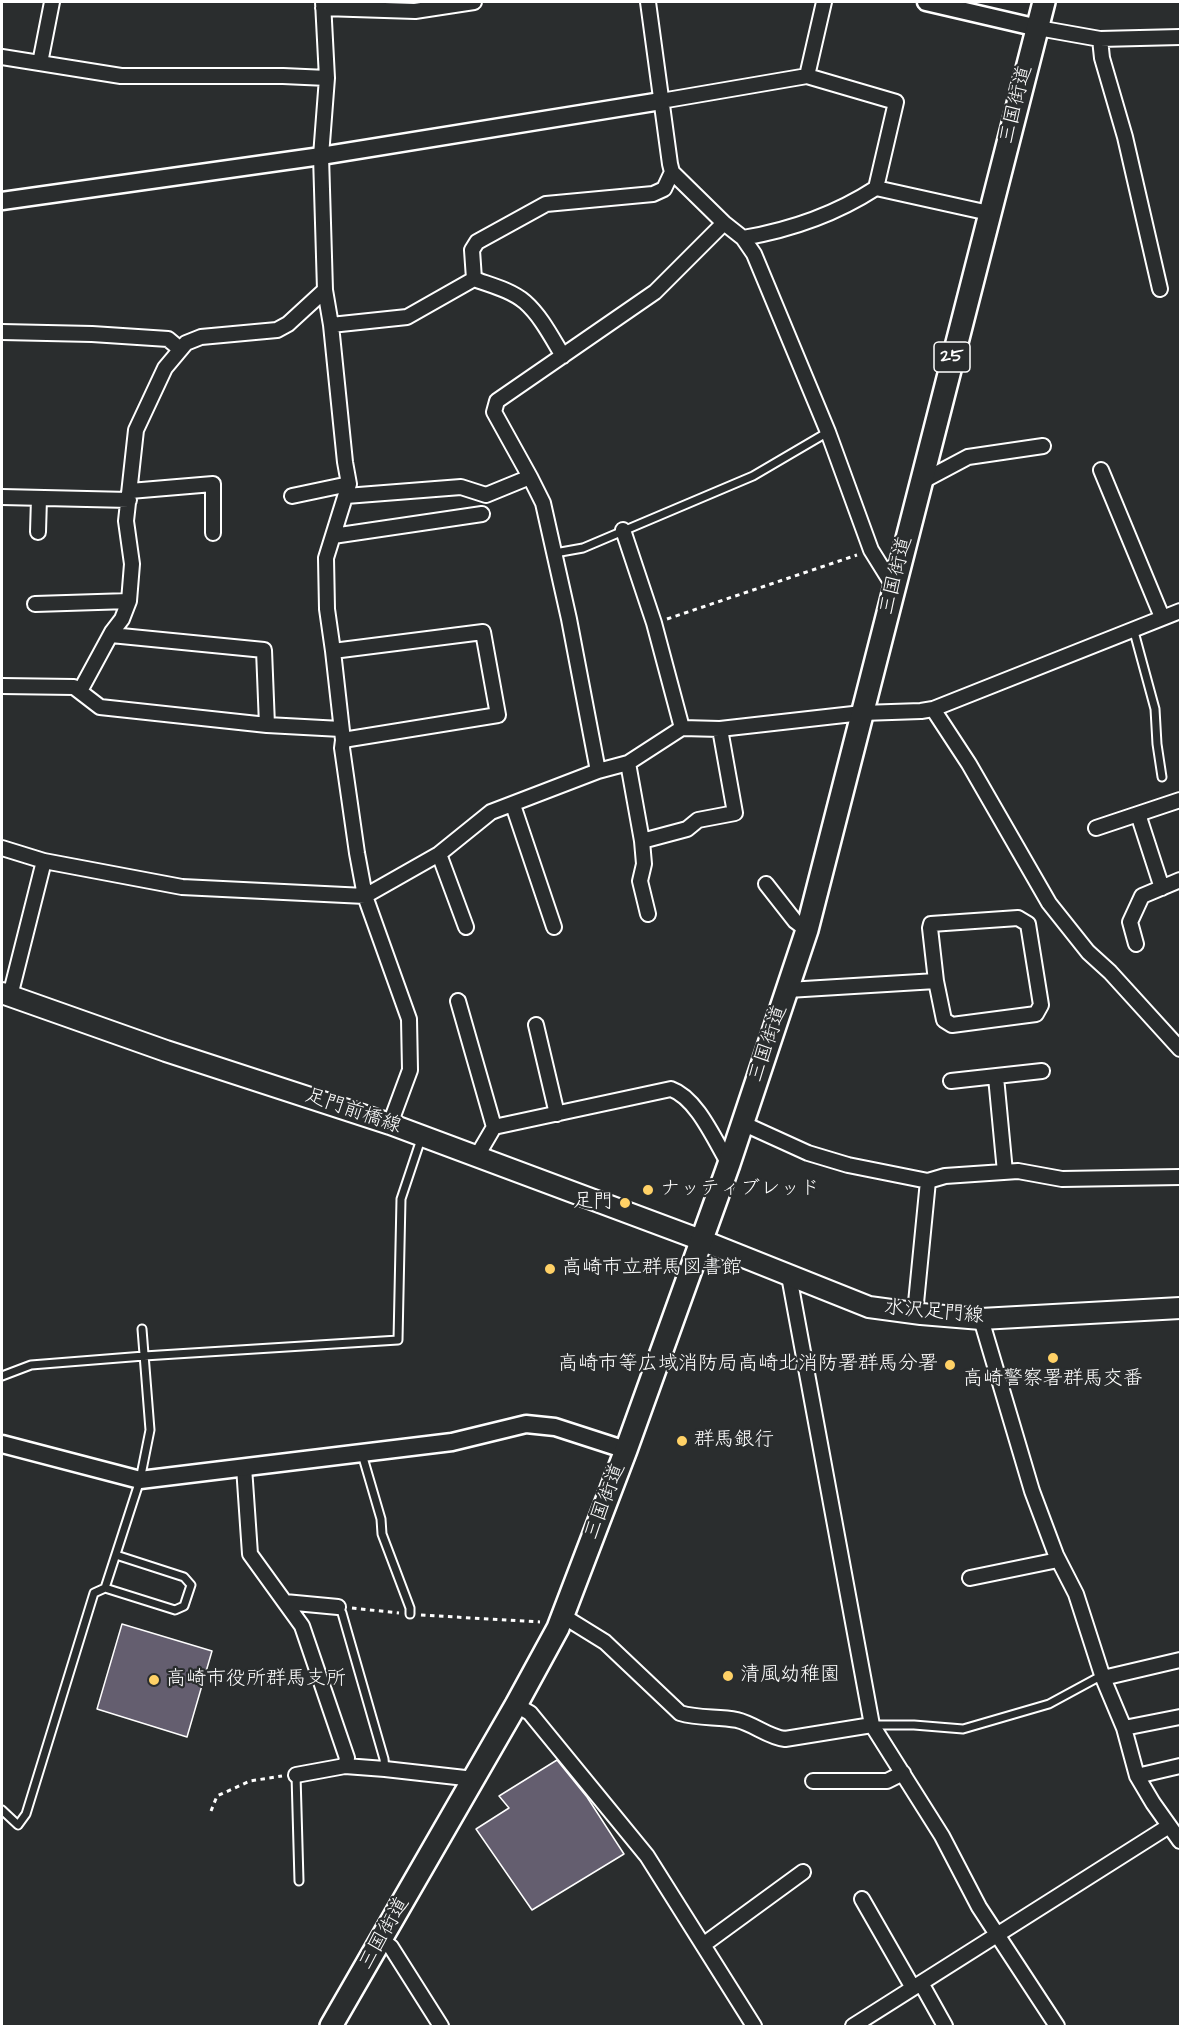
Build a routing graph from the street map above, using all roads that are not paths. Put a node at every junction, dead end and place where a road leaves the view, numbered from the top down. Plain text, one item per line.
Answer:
1 (52, 2) edge
2 (474, 2) edge
3 (648, 2) edge
4 (824, 2) edge
5 (926, 2) edge
6 (1044, 2) edge
7 (323, 5) edge
8 (1038, 28) junction
9 (1180, 37) edge
10 (1100, 39) junction
11 (2, 57) edge
12 (40, 63) junction
13 (807, 76) junction
14 (327, 78) junction
15 (661, 101) junction
16 (321, 156) junction
17 (672, 172) junction
18 (876, 188) junction
19 (2, 201) edge
20 (989, 213) junction
21 (724, 223) junction
22 (743, 238) junction
23 (474, 279) junction
24 (1160, 289) dead end
25 (324, 290) junction
26 (332, 325) junction
27 (2, 332) edge
28 (180, 349) junction
29 (562, 356) junction
30 (828, 432) junction
31 (1043, 446) dead end
32 (1101, 470) dead end
33 (530, 477) junction
34 (921, 482) junction
35 (347, 490) junction
36 (129, 496) junction
37 (292, 496) dead end
38 (2, 497) edge
39 (39, 498) junction
40 (482, 514) dead end
41 (623, 530) junction
42 (38, 532) dead end
43 (213, 533) dead end
44 (333, 536) junction
45 (555, 553) junction
46 (894, 587) junction
47 (129, 601) junction
48 (35, 604) dead end
49 (1180, 610) edge
50 (1162, 617) junction
51 (1133, 628) junction
52 (111, 635) junction
53 (333, 651) junction
54 (2, 686) edge
55 (80, 691) junction
56 (933, 709) junction
57 (862, 713) junction
58 (267, 725) junction
59 (682, 728) junction
60 (720, 729) junction
61 (342, 734) junction
62 (628, 763) junction
63 (598, 771) junction
64 (1162, 777) dead end
65 (1180, 800) edge
66 (513, 805) junction
67 (1138, 814) junction
68 (1096, 828) dead end
69 (642, 841) junction
70 (2, 848) edge
71 (439, 854) junction
72 (44, 861) junction
73 (1180, 880) edge
74 (766, 884) dead end
75 (1162, 888) junction
76 (365, 896) junction
77 (648, 914) dead end
78 (466, 927) dead end
79 (554, 927) dead end
80 (807, 930) junction
81 (1136, 944) dead end
82 (936, 981) junction
83 (788, 990) junction
84 (6, 995) edge
85 (458, 1001) dead end
86 (536, 1025) dead end
87 (1180, 1049) edge
88 (1042, 1071) dead end
89 (996, 1077) junction
90 (951, 1081) dead end
91 (557, 1114) junction
92 (742, 1123) junction
93 (390, 1124) junction
94 (494, 1127) junction
95 (422, 1137) junction
96 (477, 1156) junction
97 (729, 1164) junction
98 (1005, 1172) junction
99 (1180, 1178) edge
100 (928, 1181) junction
101 (701, 1240) junction
102 (789, 1276) junction
103 (1180, 1308) edge
104 (915, 1313) junction
105 (981, 1319) junction
106 (142, 1329) dead end
107 (144, 1356) junction
108 (2, 1376) edge
109 (2, 1443) edge
110 (626, 1449) junction
111 (362, 1454) junction
112 (244, 1467) junction
113 (140, 1480) junction
114 (116, 1555) junction
115 (1058, 1560) junction
116 (970, 1578) dead end
117 (105, 1588) junction
118 (285, 1602) junction
119 (338, 1607) joint
120 (410, 1614) road end
121 (554, 1619) junction
122 (1180, 1660) edge
123 (1103, 1678) junction
124 (516, 1705) junction
125 (1180, 1717) edge
126 (872, 1725) junction
127 (1124, 1728) junction
128 (345, 1766) junction
129 (1180, 1766) edge
130 (385, 1769) junction
131 (903, 1773) junction
132 (296, 1775) joint
133 (1137, 1776) junction
134 (474, 1779) junction
135 (813, 1781) dead end
136 (2, 1810) edge
137 (1169, 1826) junction
138 (1180, 1841) edge
139 (803, 1872) dead end
140 (299, 1881) dead end
141 (862, 1899) dead end
142 (996, 1934) junction
143 (382, 1940) junction
144 (703, 1945) junction
145 (917, 1985) junction
146 (331, 2026) edge
147 (441, 2026) edge
148 (754, 2026) edge
149 (853, 2026) edge
150 (945, 2026) edge
151 (1057, 2026) edge

1 - 12 street
2 - 7 street
3 - 15 street
4 - 13 street
5 - 8 street
6 - 8 main road, 三国街道 / 25
7 - 14 street
8 - 10 street
8 - 20 main road, 三国街道 / 25
9 - 10 street
10 - 24 street
11 - 12 street
12 - 14 street
13 - 15 street
13 - 18 street
14 - 16 street
15 - 16 street
15 - 17 street
16 - 19 street
16 - 25 street
17 - 21 street
17 - 23 street
18 - 20 street
18 - 22 street
20 - 34 main road, 三国街道 / 25
21 - 22 street
21 - 29 street
22 - 30 street
23 - 26 street
23 - 29 street
25 - 26 street
25 - 28 street
26 - 35 street
27 - 28 street
28 - 36 street
29 - 33 street
30 - 41 lane
30 - 46 street
31 - 34 street
32 - 50 street
33 - 35 street
33 - 45 street
34 - 46 main road, 三国街道 / 25
35 - 37 street
35 - 44 street
36 - 39 street
36 - 43 street
36 - 47 street
38 - 39 street
39 - 42 street
40 - 44 street
41 - 45 lane
41 - 59 street
44 - 53 street
45 - 63 street
46 - 57 main road, 三国街道 / 25
47 - 48 street
47 - 52 street
49 - 50 street
50 - 51 street
51 - 56 street
51 - 64 lane
52 - 55 street
52 - 58 street
53 - 61 street
53 - 61 street
54 - 55 street
55 - 58 street
56 - 57 street
56 - 87 street
57 - 60 street
57 - 80 main road, 三国街道 / 25
58 - 61 street
59 - 60 street
59 - 62 street
60 - 69 street
61 - 76 street
62 - 63 street
62 - 69 street
63 - 66 street
65 - 67 street
66 - 71 street
66 - 79 street
67 - 68 street
67 - 75 street
69 - 77 street
70 - 72 street
71 - 76 street
71 - 78 street
72 - 76 street
72 - 84 street
73 - 75 street
74 - 80 street
75 - 81 street
76 - 93 street
80 - 83 main road, 三国街道 / 25
82 - 82 street
82 - 83 street
83 - 92 main road, 三国街道 / 25
84 - 93 main road, 足門前橋線
85 - 94 street
86 - 91 street
88 - 89 street
89 - 90 street
89 - 98 street
91 - 94 street
91 - 97 street
92 - 97 main road, 三国街道 / 25
92 - 100 street
93 - 95 main road, 足門前橋線
94 - 96 street
95 - 96 main road, 足門前橋線
95 - 107 lane
96 - 101 main road, 足門前橋線
97 - 101 main road, 三国街道 / 25
98 - 99 street
98 - 100 street
100 - 104 street
101 - 102 main road, 水沢足門線
101 - 110 main road, 三国街道 / 25
102 - 104 main road, 水沢足門線
102 - 126 street
103 - 105 main road, 水沢足門線
104 - 105 main road, 水沢足門線
105 - 115 street
106 - 107 lane
107 - 108 lane
107 - 113 lane
109 - 113 street
110 - 111 street
110 - 121 main road, 三国街道 / 25
111 - 112 street
111 - 120 lane
112 - 113 street
112 - 118 street
113 - 114 lane
114 - 117 lane
114 - 117 lane
115 - 116 street
115 - 123 street
117 - 136 lane
118 - 119 street
118 - 128 street
119 - 130 lane
121 - 124 main road, 三国街道 / 25
121 - 126 street
122 - 123 street
123 - 126 lane
123 - 127 street
124 - 134 main road, 三国街道 / 25
124 - 144 street
125 - 127 street
126 - 131 street
127 - 133 street
128 - 130 street
128 - 132 street
129 - 133 street
130 - 134 street
131 - 135 street
131 - 142 street
132 - 140 lane
133 - 137 street
134 - 143 main road, 三国街道 / 25
137 - 138 street
137 - 142 street
139 - 144 street
141 - 145 street
142 - 145 street
142 - 151 street
143 - 146 main road, 三国街道 / 25
143 - 147 street
144 - 148 street
145 - 149 street
145 - 150 street

